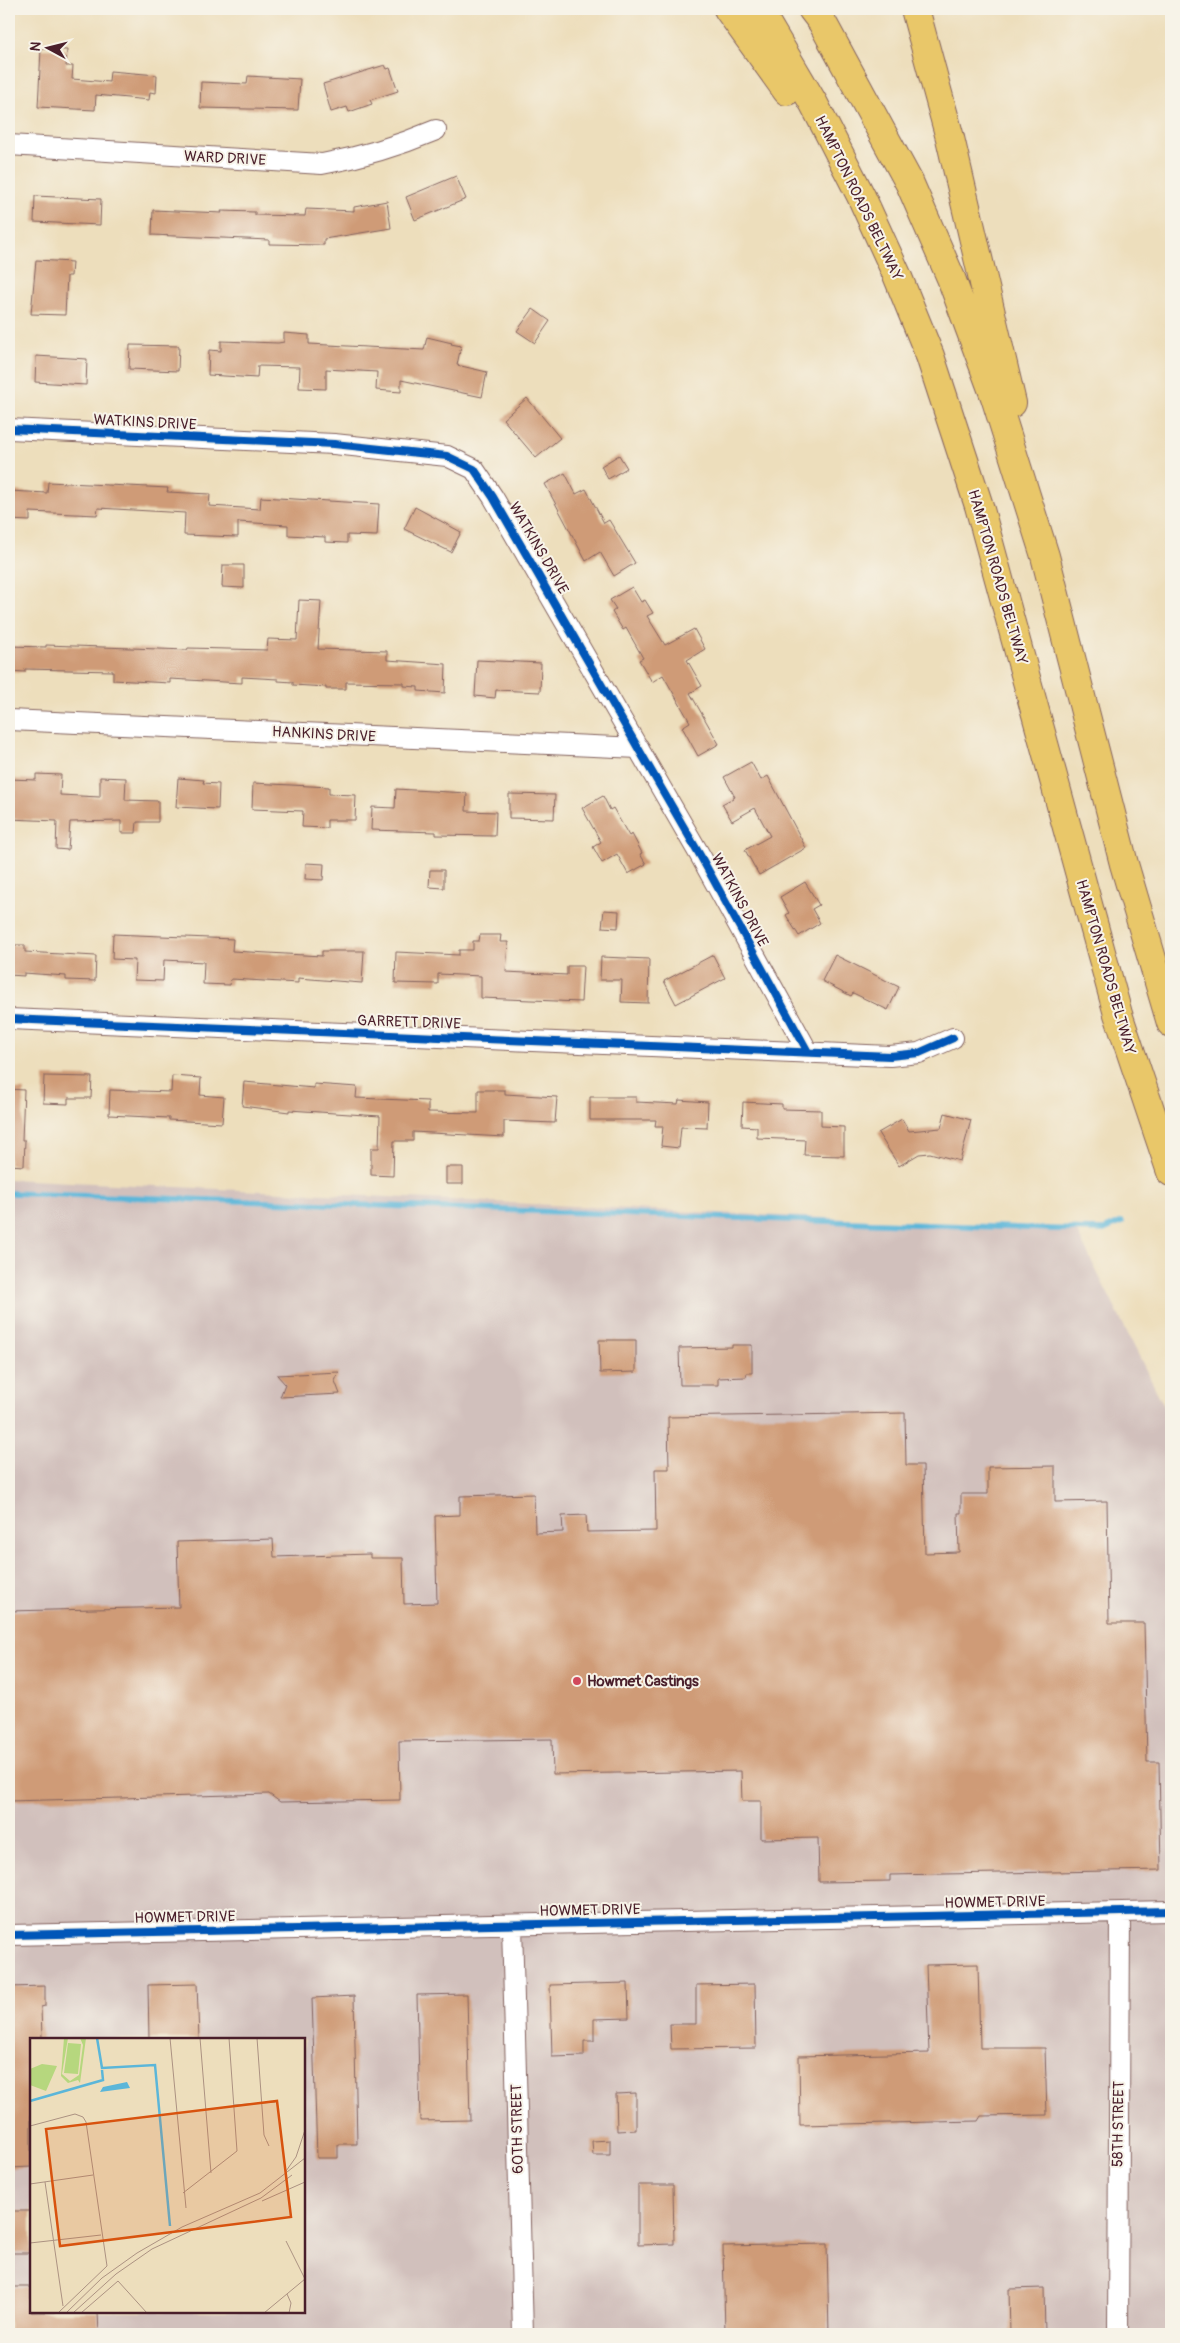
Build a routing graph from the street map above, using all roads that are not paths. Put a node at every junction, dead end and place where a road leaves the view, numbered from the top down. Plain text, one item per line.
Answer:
1 (728, 9) edge
2 (758, 9) edge
3 (812, 9) edge
4 (915, 9) edge
5 (436, 130) dead end
6 (9, 145) edge
7 (861, 196) junction
8 (9, 429) edge
9 (1045, 556) junction
10 (9, 720) edge
11 (639, 748) junction
12 (9, 1019) edge
13 (1171, 1023) edge
14 (953, 1038) dead end
15 (808, 1052) junction
16 (1171, 1172) edge
17 (1171, 1911) edge
18 (1120, 1914) junction
19 (512, 1925) junction
20 (9, 1935) edge
21 (522, 2334) edge
22 (1118, 2334) edge

1 - 7 highway
2 - 7 highway, HAMPTON ROADS BELTWAY
3 - 9 highway
4 - 9 highway
5 - 6 street, WARD DRIVE
7 - 16 highway, HAMPTON ROADS BELTWAY
8 - 11 street, WATKINS DRIVE
9 - 13 highway
10 - 11 street, HANKINS DRIVE
11 - 15 street, WATKINS DRIVE
12 - 15 street, GARRETT DRIVE
14 - 15 street, GARRETT DRIVE
17 - 18 street, HOWMET DRIVE
18 - 19 street, HOWMET DRIVE
18 - 22 street, 58TH STREET
19 - 20 street, HOWMET DRIVE
19 - 21 street, 60TH STREET

